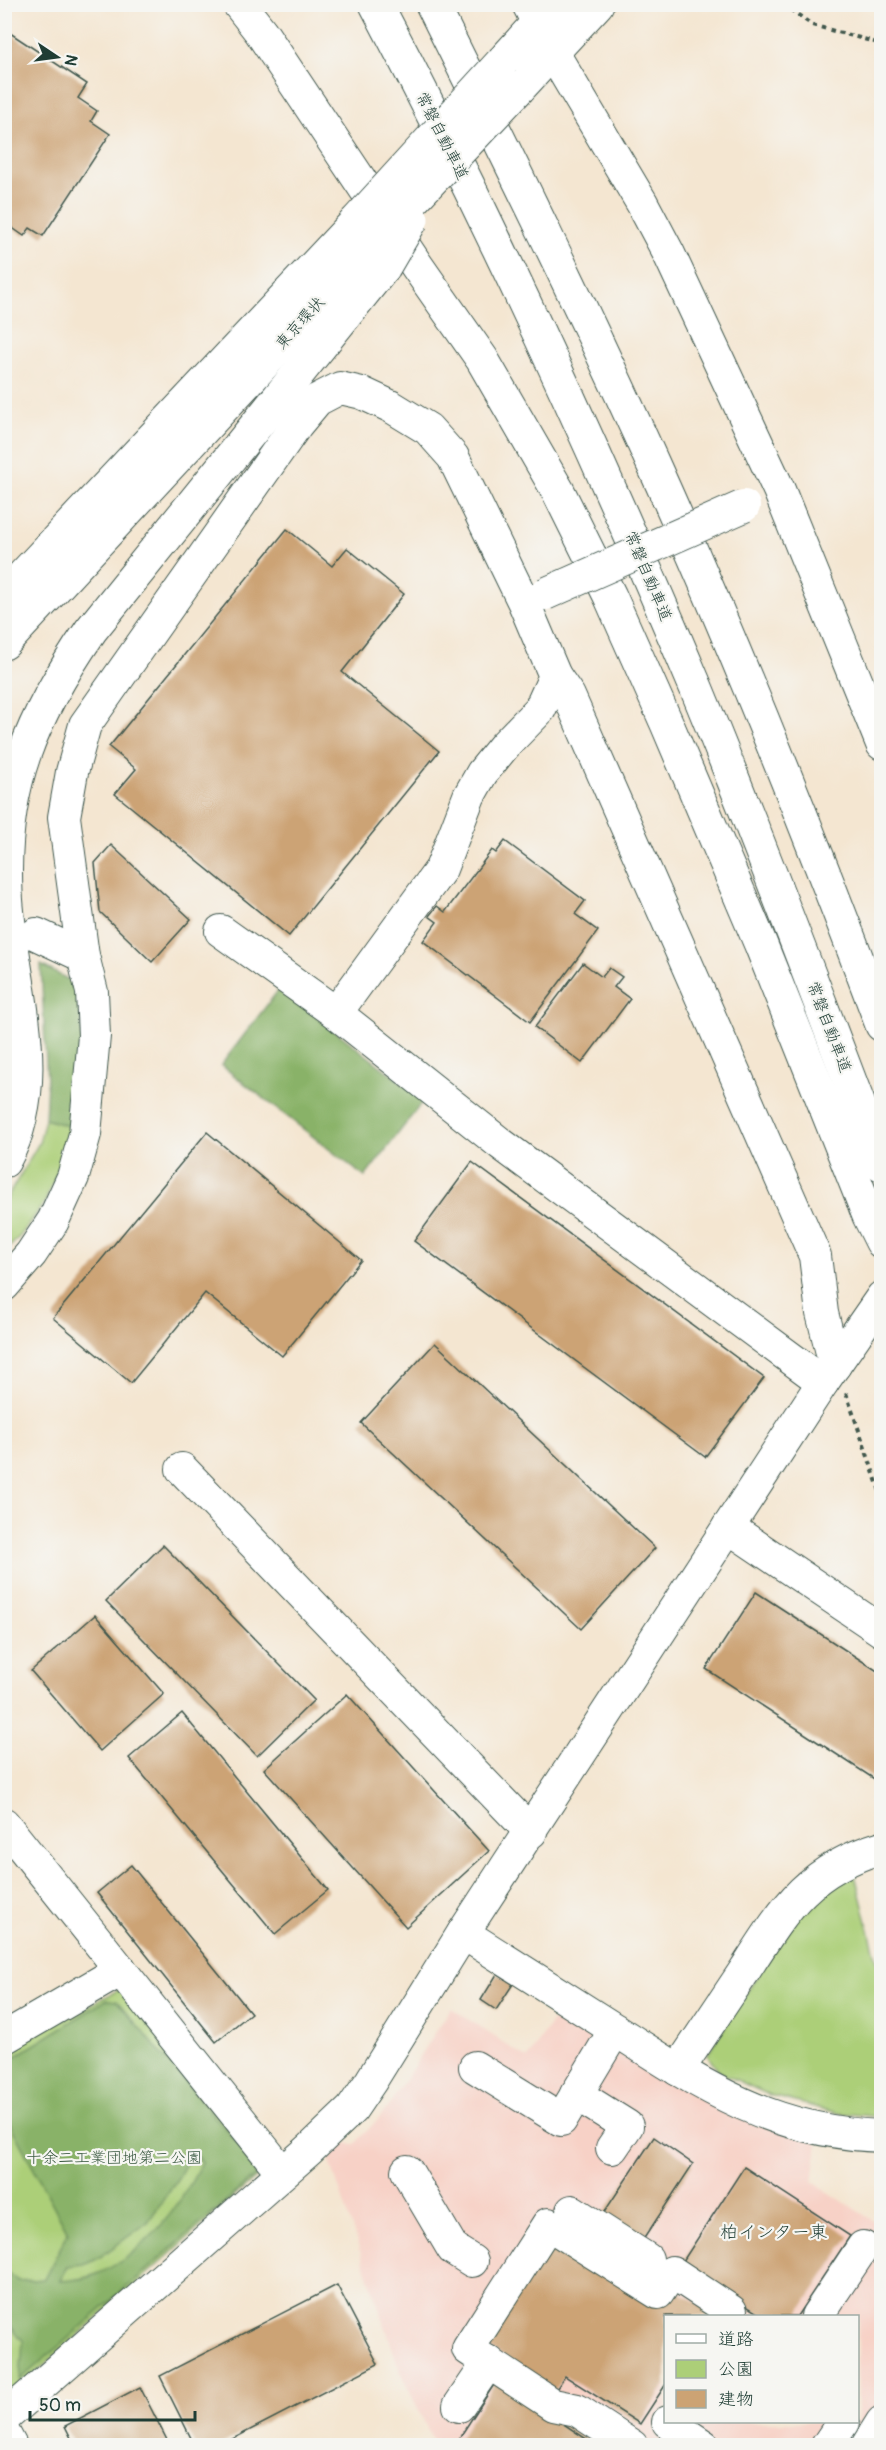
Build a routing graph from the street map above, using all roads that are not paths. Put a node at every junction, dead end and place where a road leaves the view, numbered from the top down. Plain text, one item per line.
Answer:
1 (239, 4) edge
2 (376, 4) edge
3 (432, 4) edge
4 (597, 4) edge
5 (540, 11) edge
6 (553, 53) junction
7 (370, 244) junction
8 (779, 490) junction
9 (79, 519) junction
10 (4, 565) edge
11 (4, 596) edge
12 (534, 599) junction
13 (4, 643) edge
14 (555, 676) junction
15 (882, 744) edge
16 (221, 931) dead end
17 (36, 934) dead end
18 (83, 956) junction
19 (336, 1013) junction
20 (882, 1025) edge
21 (4, 1161) edge
22 (882, 1165) edge
23 (882, 1242) edge
24 (4, 1285) edge
25 (882, 1297) edge
26 (834, 1377) junction
27 (182, 1469) dead end
28 (728, 1527) junction
29 (882, 1630) edge
30 (4, 1824) edge
31 (531, 1832) junction
32 (882, 1846) edge
33 (463, 1933) junction
34 (121, 1970) junction
35 (615, 2030) junction
36 (4, 2038) edge
37 (475, 2067) dead end
38 (678, 2070) junction
39 (576, 2094) junction
40 (882, 2136) edge
41 (612, 2148) dead end
42 (407, 2171) dead end
43 (282, 2172) junction
44 (572, 2211) dead end
45 (862, 2247) dead end
46 (647, 2259) dead end
47 (472, 2261) dead end
48 (732, 2315) edge
49 (818, 2315) edge
50 (489, 2362) junction
51 (459, 2406) dead end
52 (4, 2418) edge
53 (664, 2421) edge
54 (882, 2422) edge
55 (673, 2423) edge
56 (842, 2423) edge
57 (4, 2433) edge
58 (11, 2445) edge
59 (632, 2445) edge
60 (645, 2445) edge
61 (704, 2445) edge
62 (827, 2445) edge
63 (867, 2445) edge

1 - 23 highway
2 - 22 highway, 常磐自動車道
3 - 20 highway
4 - 6 highway, 東京環状
5 - 6 street
5 - 7 highway, 東京環状, bridge
6 - 7 highway, 東京環状, bridge
6 - 8 street
7 - 9 highway, 東京環状
7 - 13 highway, 東京環状
7 - 21 highway
8 - 12 street, bridge
8 - 15 street
9 - 10 highway
9 - 11 highway, 東京環状
12 - 14 street
12 - 18 street
14 - 19 street
14 - 26 street
16 - 19 street
17 - 18 street
18 - 24 street
19 - 26 street
25 - 26 street
26 - 28 street
27 - 31 street
28 - 29 street
28 - 31 street
30 - 34 street
31 - 33 street
32 - 38 street
33 - 35 street
33 - 43 street
34 - 36 street
34 - 43 street
35 - 38 street
35 - 39 street
37 - 39 street
38 - 40 street
39 - 41 street
42 - 47 street
43 - 52 street
44 - 46 street
45 - 49 street
48 - 50 street
50 - 51 street
50 - 59 street
53 - 60 street
54 - 63 street
55 - 61 street
56 - 62 street
57 - 58 street

